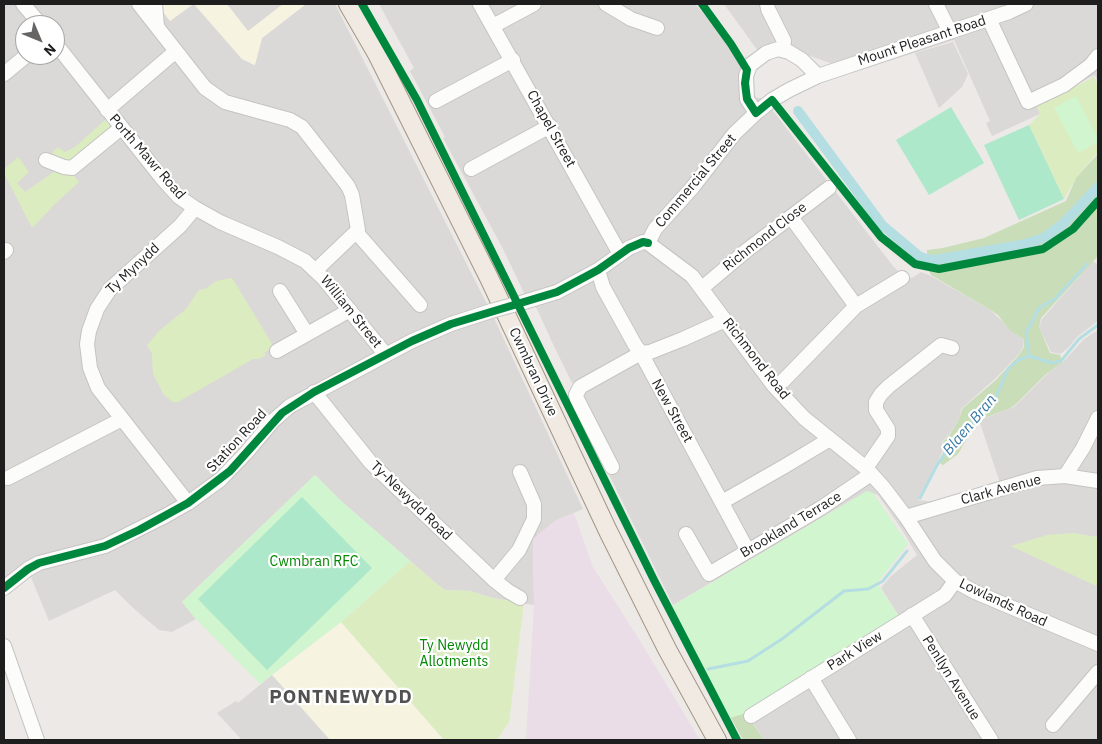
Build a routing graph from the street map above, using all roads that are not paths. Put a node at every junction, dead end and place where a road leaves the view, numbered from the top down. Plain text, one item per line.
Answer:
1 (23, 4) edge
2 (139, 4) edge
3 (155, 4) edge
4 (348, 4) edge
5 (480, 4) edge
6 (534, 4) edge
7 (606, 4) edge
8 (767, 4) edge
9 (936, 4) edge
10 (1026, 4) edge
11 (32, 15) edge
12 (990, 19) junction
13 (157, 26) junction
14 (493, 26) junction
15 (657, 28) dead end
16 (950, 32) junction
17 (783, 49) junction
18 (176, 51) junction
19 (65, 56) edge
20 (1098, 56) edge
21 (512, 60) junction
22 (15, 65) edge
23 (4, 74) edge
24 (818, 76) junction
25 (436, 101) dead end
26 (107, 110) junction
27 (756, 113) junction
28 (550, 126) junction
29 (121, 128) junction
30 (46, 160) dead end
31 (472, 169) dead end
32 (829, 188) dead end
33 (195, 208) junction
34 (791, 217) junction
35 (357, 233) junction
36 (648, 243) junction
37 (620, 254) junction
38 (316, 270) junction
39 (598, 270) junction
40 (902, 278) dead end
41 (702, 288) junction
42 (280, 291) dead end
43 (420, 305) dead end
44 (856, 306) junction
45 (350, 310) junction
46 (491, 311) joint
47 (725, 320) junction
48 (307, 334) junction
49 (952, 348) dead end
50 (277, 351) dead end
51 (641, 354) junction
52 (386, 355) junction
53 (774, 386) junction
54 (314, 392) junction
55 (1098, 418) edge
56 (122, 419) junction
57 (830, 439) junction
58 (612, 467) dead end
59 (868, 471) junction
60 (520, 472) dead end
61 (1065, 476) junction
62 (8, 478) dead end
63 (1098, 481) edge
64 (722, 502) junction
65 (188, 503) junction
66 (906, 517) junction
67 (686, 534) dead end
68 (748, 551) junction
69 (494, 580) junction
70 (955, 581) junction
71 (4, 588) edge
72 (520, 598) dead end
73 (912, 615) junction
74 (1098, 644) edge
75 (4, 646) edge
76 (1098, 672) edge
77 (811, 678) junction
78 (751, 716) dead end
79 (1053, 725) dead end
80 (37, 740) edge
81 (717, 740) edge
82 (849, 740) edge
83 (991, 740) edge

1 - 11 street
2 - 13 street
3 - 13 street
4 - 81 main road, Cwmbran Drive
5 - 14 street, Chapel Street
6 - 14 street
7 - 15 street
8 - 17 street
9 - 16 street
10 - 12 street, Mount Pleasant Road
12 - 16 street, Mount Pleasant Road
12 - 20 street
13 - 18 street
14 - 21 street, Chapel Street
16 - 24 street, Mount Pleasant Road
17 - 24 street
17 - 27 street
18 - 26 street
18 - 35 street
19 - 26 street, Porth Mawr Road
21 - 25 street
21 - 28 street, Chapel Street
22 - 23 street
24 - 27 street, Commercial Street
26 - 29 street, Porth Mawr Road
27 - 36 street, Commercial Street
28 - 31 street
28 - 37 street, Chapel Street
29 - 30 street
29 - 33 street, Porth Mawr Road
32 - 34 street, Richmond Close
33 - 38 street, Porth Mawr Road
33 - 56 street, Ty Mynydd
34 - 41 street, Richmond Close
34 - 44 street
35 - 38 street
35 - 43 street
36 - 37 street, Commercial Street
36 - 41 street, Richmond Road
37 - 39 street, Commercial Street
38 - 45 street, William Street
39 - 46 street, Commercial Street, bridge
39 - 51 street, New Street
40 - 44 street
41 - 47 street, Richmond Road
42 - 48 street
44 - 53 street
45 - 48 street
45 - 52 street, William Street
46 - 52 street, Station Road
47 - 51 street
47 - 53 street, Richmond Road
48 - 50 street
49 - 59 street
51 - 58 street
51 - 64 street, New Street
52 - 54 street, Station Road
53 - 57 street, Richmond Road
54 - 65 street, Station Road
54 - 69 street, Ty-Newydd Road
55 - 61 street
56 - 62 street
56 - 65 street, Ty Mynydd
57 - 59 street, Richmond Road
57 - 64 street
59 - 66 street, Richmond Road
59 - 68 street, Brookland Terrace
60 - 69 street
61 - 63 street, Clark Avenue
61 - 66 street, Clark Avenue
64 - 68 street, New Street
65 - 71 street, Station Road
66 - 70 street, Lowlands Road
67 - 68 street, Brookland Terrace
69 - 72 street, Ty-Newydd Road
70 - 73 street, Park View
70 - 74 street, Lowlands Road
73 - 77 street, Park View
73 - 83 street, Penllyn Avenue
75 - 80 street
76 - 79 street
77 - 78 street, Park View
77 - 82 street

